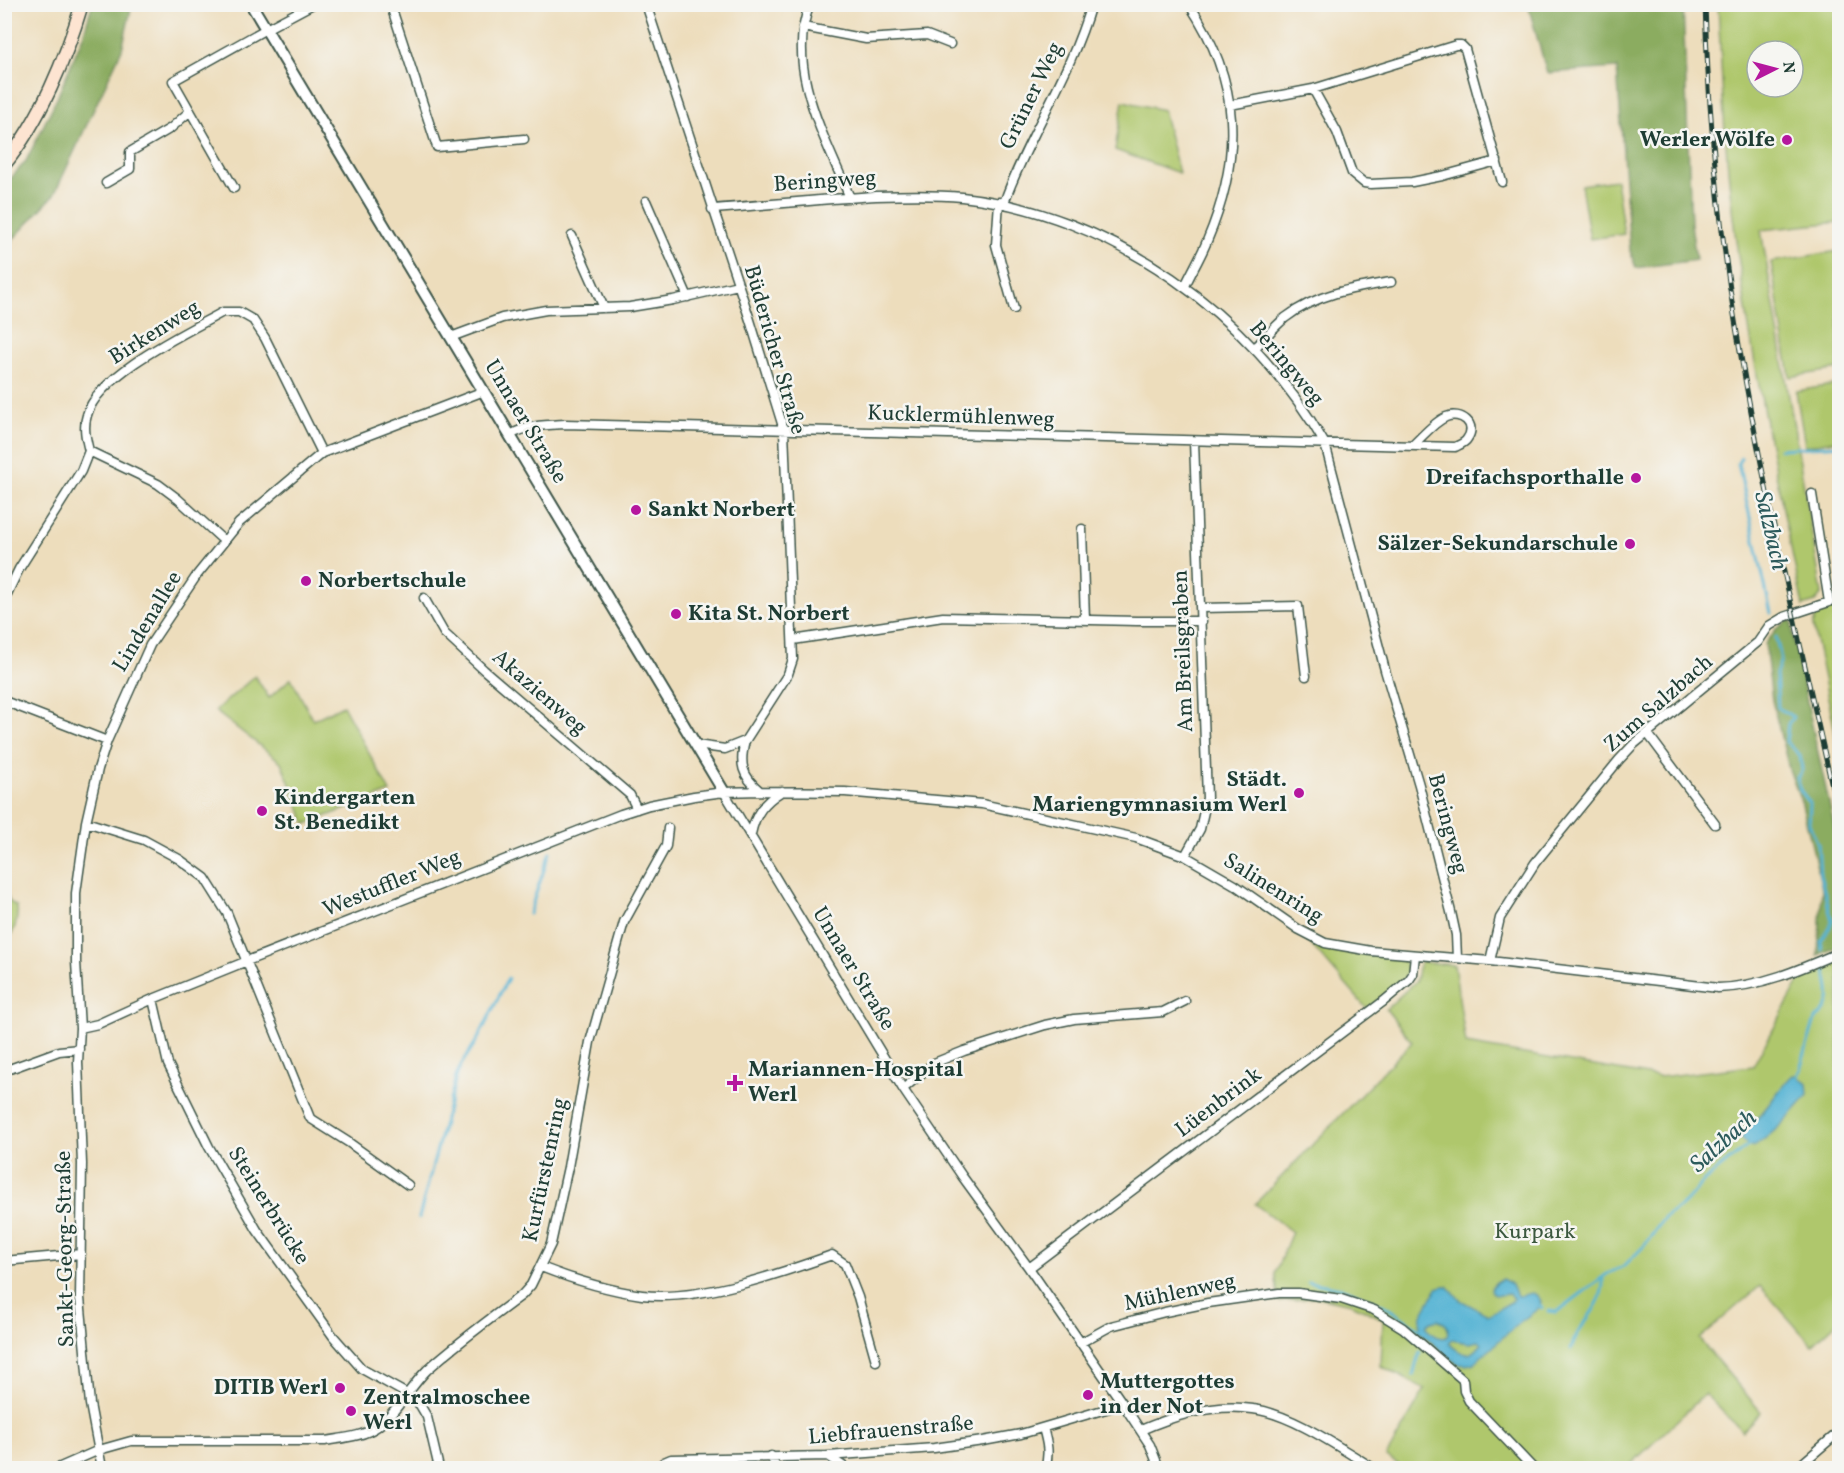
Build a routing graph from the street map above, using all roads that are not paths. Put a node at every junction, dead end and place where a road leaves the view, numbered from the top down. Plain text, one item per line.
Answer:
1 (82, 4) edge
2 (251, 4) edge
3 (313, 4) edge
4 (388, 4) edge
5 (646, 4) edge
6 (810, 4) edge
7 (1091, 4) edge
8 (1189, 4) edge
9 (803, 27) junction
10 (266, 29) junction
11 (950, 44) dead end
12 (1313, 88) junction
13 (1230, 105) junction
14 (189, 112) junction
15 (524, 139) dead end
16 (1497, 161) junction
17 (4, 165) edge
18 (1502, 182) dead end
19 (106, 183) dead end
20 (234, 188) dead end
21 (850, 198) junction
22 (646, 201) dead end
23 (1002, 203) junction
24 (712, 209) junction
25 (572, 236) dead end
26 (1391, 282) dead end
27 (738, 285) junction
28 (1185, 286) junction
29 (688, 297) junction
30 (604, 308) junction
31 (1014, 309) dead end
32 (451, 337) junction
33 (1254, 349) junction
34 (484, 391) junction
35 (784, 430) junction
36 (510, 435) junction
37 (1194, 441) junction
38 (1324, 444) junction
39 (1413, 445) junction
40 (89, 451) junction
41 (322, 453) junction
42 (1812, 494) dead end
43 (1082, 529) dead end
44 (224, 541) junction
45 (424, 598) dead end
46 (4, 600) edge
47 (1201, 608) junction
48 (1085, 620) junction
49 (1202, 621) junction
50 (793, 640) junction
51 (1306, 676) dead end
52 (4, 701) edge
53 (1648, 734) junction
54 (107, 741) junction
55 (745, 741) junction
56 (696, 745) junction
57 (760, 791) junction
58 (782, 791) junction
59 (724, 792) junction
60 (637, 809) junction
61 (86, 822) junction
62 (1715, 824) dead end
63 (668, 828) dead end
64 (751, 834) junction
65 (1185, 856) junction
66 (1839, 952) edge
67 (1415, 955) junction
68 (1457, 958) junction
69 (247, 961) junction
70 (1490, 961) junction
71 (153, 999) junction
72 (1185, 1001) dead end
73 (80, 1028) junction
74 (79, 1048) junction
75 (4, 1071) edge
76 (903, 1089) junction
77 (408, 1185) dead end
78 (81, 1254) junction
79 (4, 1261) edge
80 (541, 1267) junction
81 (1029, 1268) junction
82 (1080, 1343) junction
83 (876, 1361) dead end
84 (407, 1394) junction
85 (1123, 1404) junction
86 (1043, 1428) junction
87 (1141, 1430) junction
88 (1839, 1431) edge
89 (99, 1450) junction
90 (771, 1456) junction
91 (828, 1456) junction
92 (58, 1468) edge
93 (102, 1468) edge
94 (439, 1468) edge
95 (658, 1468) edge
96 (776, 1468) edge
97 (846, 1468) edge
98 (1045, 1468) edge
99 (1159, 1468) edge
100 (1373, 1468) edge
101 (1533, 1468) edge
102 (1797, 1468) edge

1 - 17 main road
2 - 10 street, Unnaer Straße
3 - 10 street
4 - 15 street
5 - 24 street, Büdericher Straße
6 - 9 street
7 - 23 street, Grüner Weg
8 - 13 street
9 - 11 street
9 - 21 street
10 - 14 street
10 - 32 street, Unnaer Straße
12 - 13 street
12 - 16 street
12 - 16 street
13 - 28 street
14 - 19 street
14 - 20 street
16 - 18 street
21 - 23 street, Beringweg
21 - 24 street, Beringweg
22 - 29 street
23 - 28 street, Beringweg
23 - 31 street, Grüner Weg
24 - 27 street, Büdericher Straße
25 - 30 street
26 - 33 street
27 - 29 street
27 - 35 street, Büdericher Straße
28 - 33 street, Beringweg
29 - 30 street
30 - 32 street
32 - 34 street, Unnaer Straße
33 - 38 street, Beringweg
34 - 36 street, Unnaer Straße
34 - 41 street, Lindenallee
35 - 36 street, Kucklermühlenweg
35 - 37 street, Kucklermühlenweg
35 - 50 street, Büdericher Straße
36 - 56 street, Unnaer Straße
37 - 38 street, Kucklermühlenweg
37 - 47 street, Am Breilsgraben
38 - 39 street, Kucklermühlenweg
38 - 68 street, Beringweg
39 - 39 street, Kucklermühlenweg
40 - 41 street, Birkenweg
40 - 44 street
40 - 46 street
41 - 44 street, Lindenallee
42 - 53 street, Zum Salzbach
43 - 48 street
44 - 54 street, Lindenallee
45 - 60 street, Akazienweg
47 - 49 street, Am Breilsgraben
47 - 51 street
48 - 49 street
48 - 50 street
49 - 65 street, Am Breilsgraben
50 - 55 street, Büdericher Straße
52 - 54 street
53 - 62 street
53 - 70 street, Zum Salzbach
54 - 61 street, Lindenallee
55 - 56 street
55 - 57 street
56 - 59 street, Unnaer Straße
57 - 58 street, Salinenring
57 - 59 street, Salinenring
58 - 64 street
58 - 65 street, Salinenring
59 - 60 street, Westuffler Weg
59 - 64 street, Unnaer Straße
60 - 69 street, Westuffler Weg
61 - 69 street
61 - 73 street, Lindenallee
63 - 80 street, Kurfürstenring
64 - 76 street, Unnaer Straße
65 - 67 street, Salinenring
66 - 70 street, Salinenring
67 - 68 street, Salinenring
67 - 81 street, Lüenbrink
68 - 70 street, Salinenring
69 - 71 street, Westuffler Weg
69 - 77 street
71 - 73 street, Westuffler Weg
71 - 84 street, Steinerbrücke
72 - 76 street
73 - 74 street, Sankt-Georg-Straße
74 - 75 street
74 - 78 street, Sankt-Georg-Straße
76 - 81 street, Unnaer Straße
78 - 79 street
78 - 89 street, Sankt-Georg-Straße
80 - 83 street
80 - 84 street, Kurfürstenring
81 - 82 street, Unnaer Straße
82 - 85 street, Unnaer Straße
82 - 101 street, Mühlenweg
84 - 89 street, Kurfürstenring
84 - 94 street, Steinerbrücke
85 - 86 street, Liebfrauenstraße
85 - 87 street, Unnaer Straße
86 - 91 street, Liebfrauenstraße
86 - 98 street
87 - 99 street, Unnaer Straße
87 - 100 street
88 - 102 street
89 - 92 street, Kurfürstenring
89 - 93 street, Sankt-Georg-Straße
90 - 91 street, Liebfrauenstraße
90 - 95 street, Liebfrauenstraße
90 - 96 street
91 - 97 street

